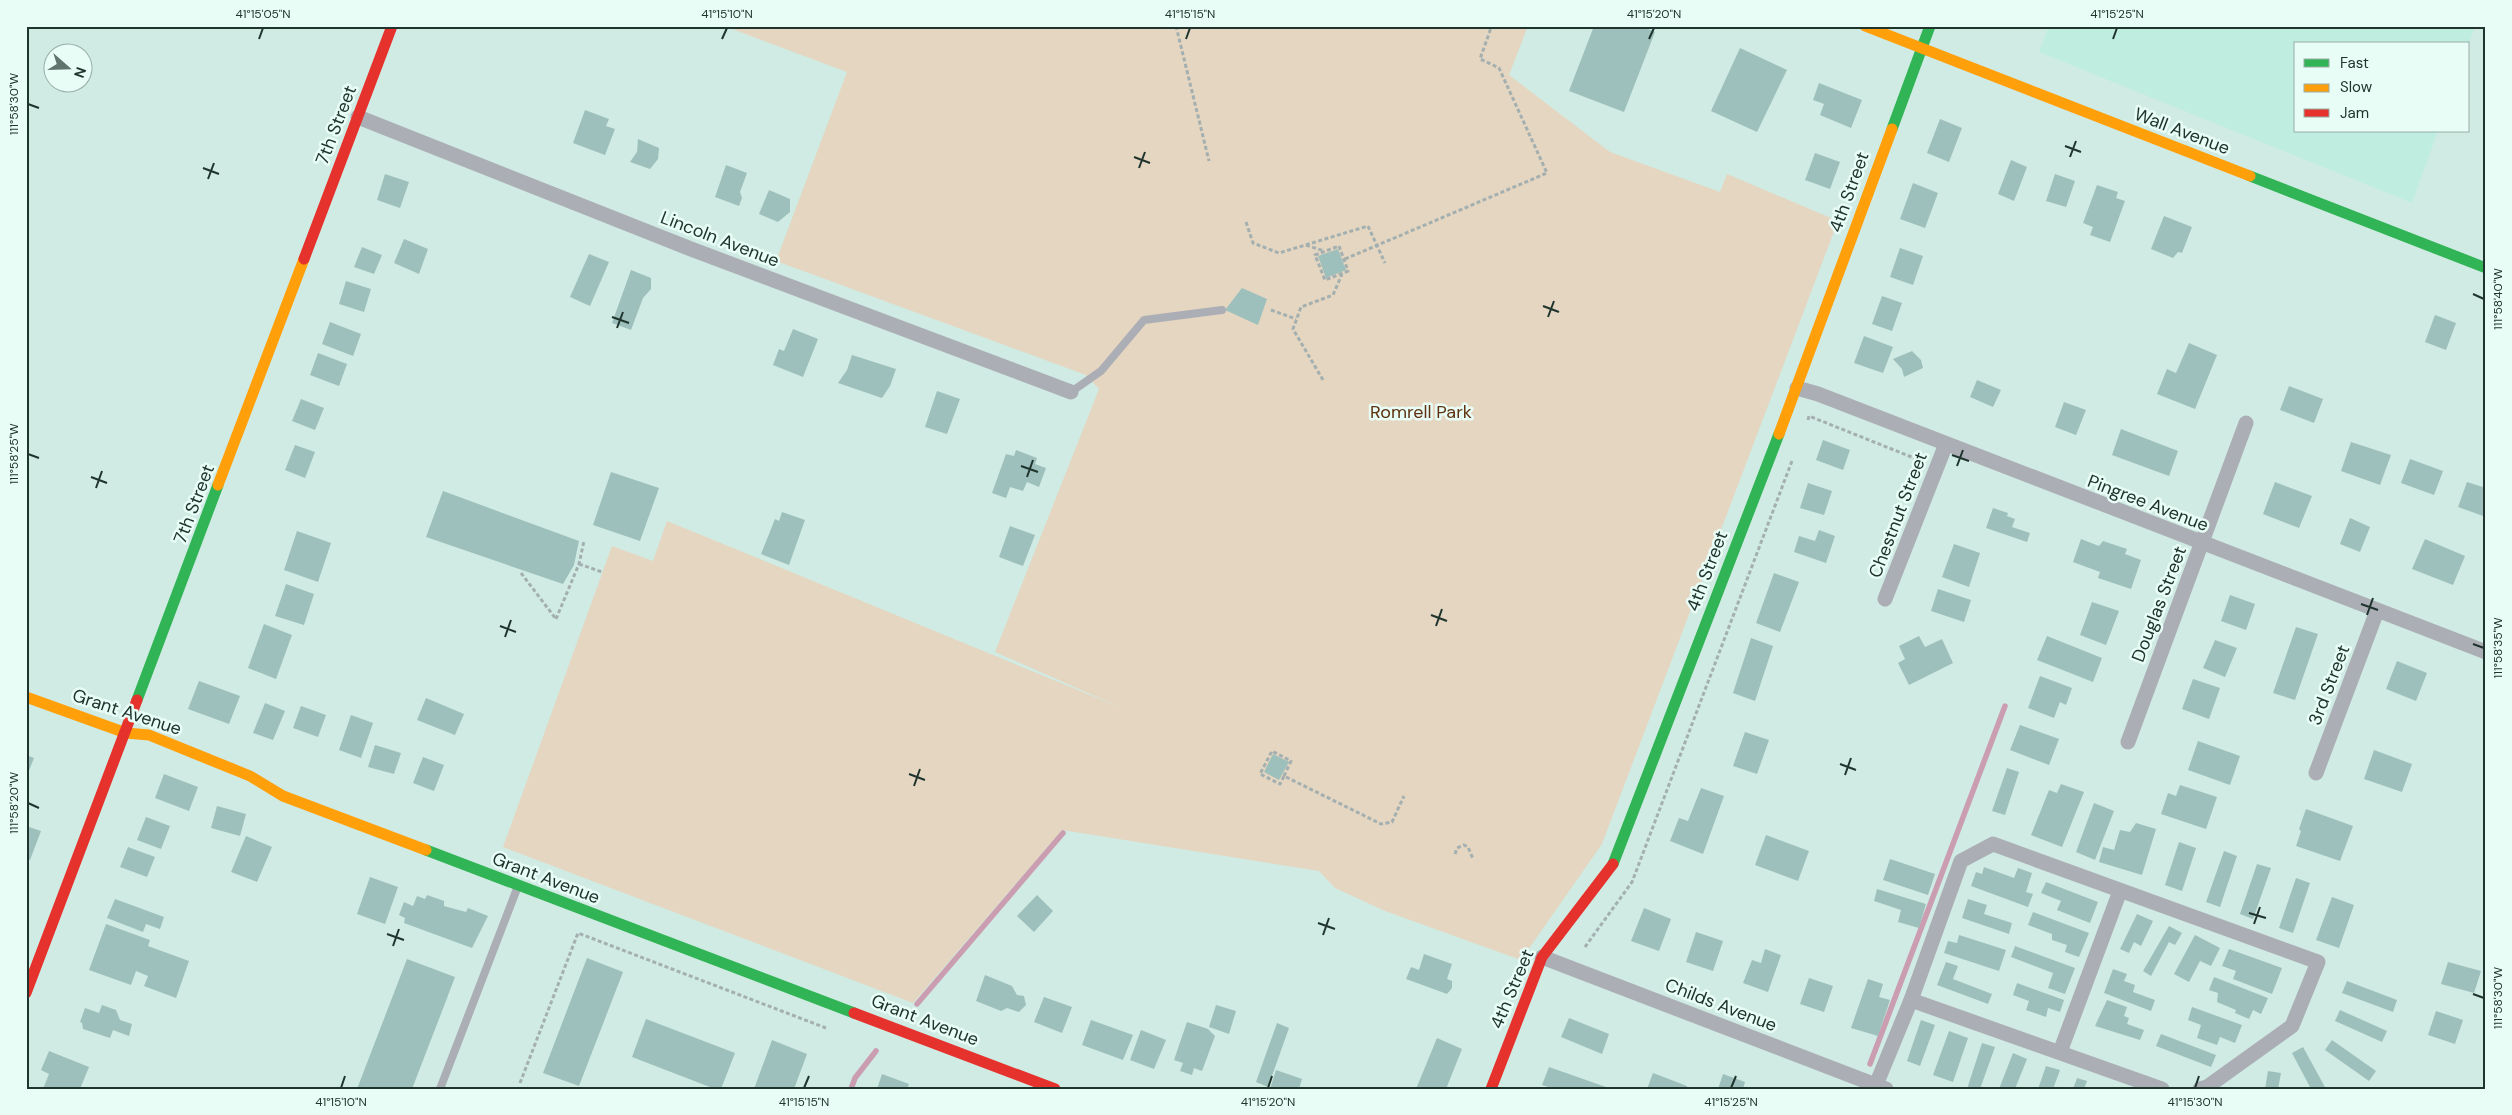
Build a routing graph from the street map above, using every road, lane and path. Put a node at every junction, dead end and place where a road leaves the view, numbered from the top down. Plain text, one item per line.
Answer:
1 (392, 26) edge
2 (1176, 26) edge
3 (1865, 26) edge
4 (1930, 26) edge
5 (1491, 28) dead end
6 (1921, 48) junction
7 (358, 117) junction
8 (1209, 161) dead end
9 (1246, 222) dead end
10 (1304, 245) junction
11 (1378, 246) junction
12 (1324, 251) junction
13 (1345, 259) junction
14 (1385, 263) dead end
15 (2486, 268) edge
16 (1342, 274) junction
17 (1222, 310) dead end
18 (1272, 310) dead end
19 (1296, 320) junction
20 (1323, 380) dead end
21 (1797, 388) junction
22 (1071, 392) joint
23 (2246, 423) dead end
24 (1806, 426) dead end
25 (1946, 444) junction
26 (1795, 453) dead end
27 (1919, 460) dead end
28 (584, 541) dead end
29 (2202, 544) junction
30 (579, 564) junction
31 (602, 572) dead end
32 (522, 573) dead end
33 (1885, 599) dead end
34 (2377, 610) junction
35 (2486, 652) edge
36 (26, 697) edge
37 (126, 733) junction
38 (2128, 742) dead end
39 (2316, 772) dead end
40 (1284, 776) junction
41 (1404, 796) dead end
42 (1455, 854) dead end
43 (1473, 859) dead end
44 (518, 886) junction
45 (2120, 891) junction
46 (1585, 946) dead end
47 (1542, 957) junction
48 (26, 993) edge
49 (1911, 1000) junction
50 (826, 1028) dead end
51 (2060, 1052) junction
52 (520, 1083) dead end
53 (1881, 1087) edge
54 (440, 1089) edge
55 (1055, 1089) edge
56 (1491, 1089) edge
57 (2162, 1089) edge
58 (2200, 1089) edge

1 - 7 street, 7th Street
2 - 8 path
3 - 6 street, Wall Avenue
4 - 6 street, 4th Street
5 - 11 path
6 - 15 street, Wall Avenue
6 - 21 street, 4th Street
7 - 22 street, Lincoln Avenue
7 - 37 street, 7th Street
9 - 10 path
10 - 11 path
10 - 12 path
11 - 13 path
11 - 14 path
12 - 13 path
12 - 16 path
13 - 16 path
16 - 19 path
17 - 22 lane
18 - 19 path
19 - 20 path
21 - 25 street, Pingree Avenue
21 - 47 street, 4th Street
23 - 29 street, Douglas Street
24 - 27 path
25 - 29 street, Pingree Avenue
25 - 33 street, Chestnut Street
26 - 46 path
28 - 30 path
29 - 34 street, Pingree Avenue
29 - 38 street, Douglas Street
30 - 31 path
30 - 32 path
34 - 35 street, Pingree Avenue
34 - 39 street, 3rd Street
36 - 37 street, Grant Avenue
37 - 44 street, Grant Avenue
37 - 48 street, 7th Street
40 - 40 path
40 - 41 path
42 - 43 path
44 - 54 lane
44 - 55 street, Grant Avenue
45 - 49 street
45 - 51 street
45 - 58 street
47 - 53 street, Childs Avenue
47 - 56 street, 4th Street
49 - 51 street
49 - 53 street
50 - 52 path
51 - 57 street

